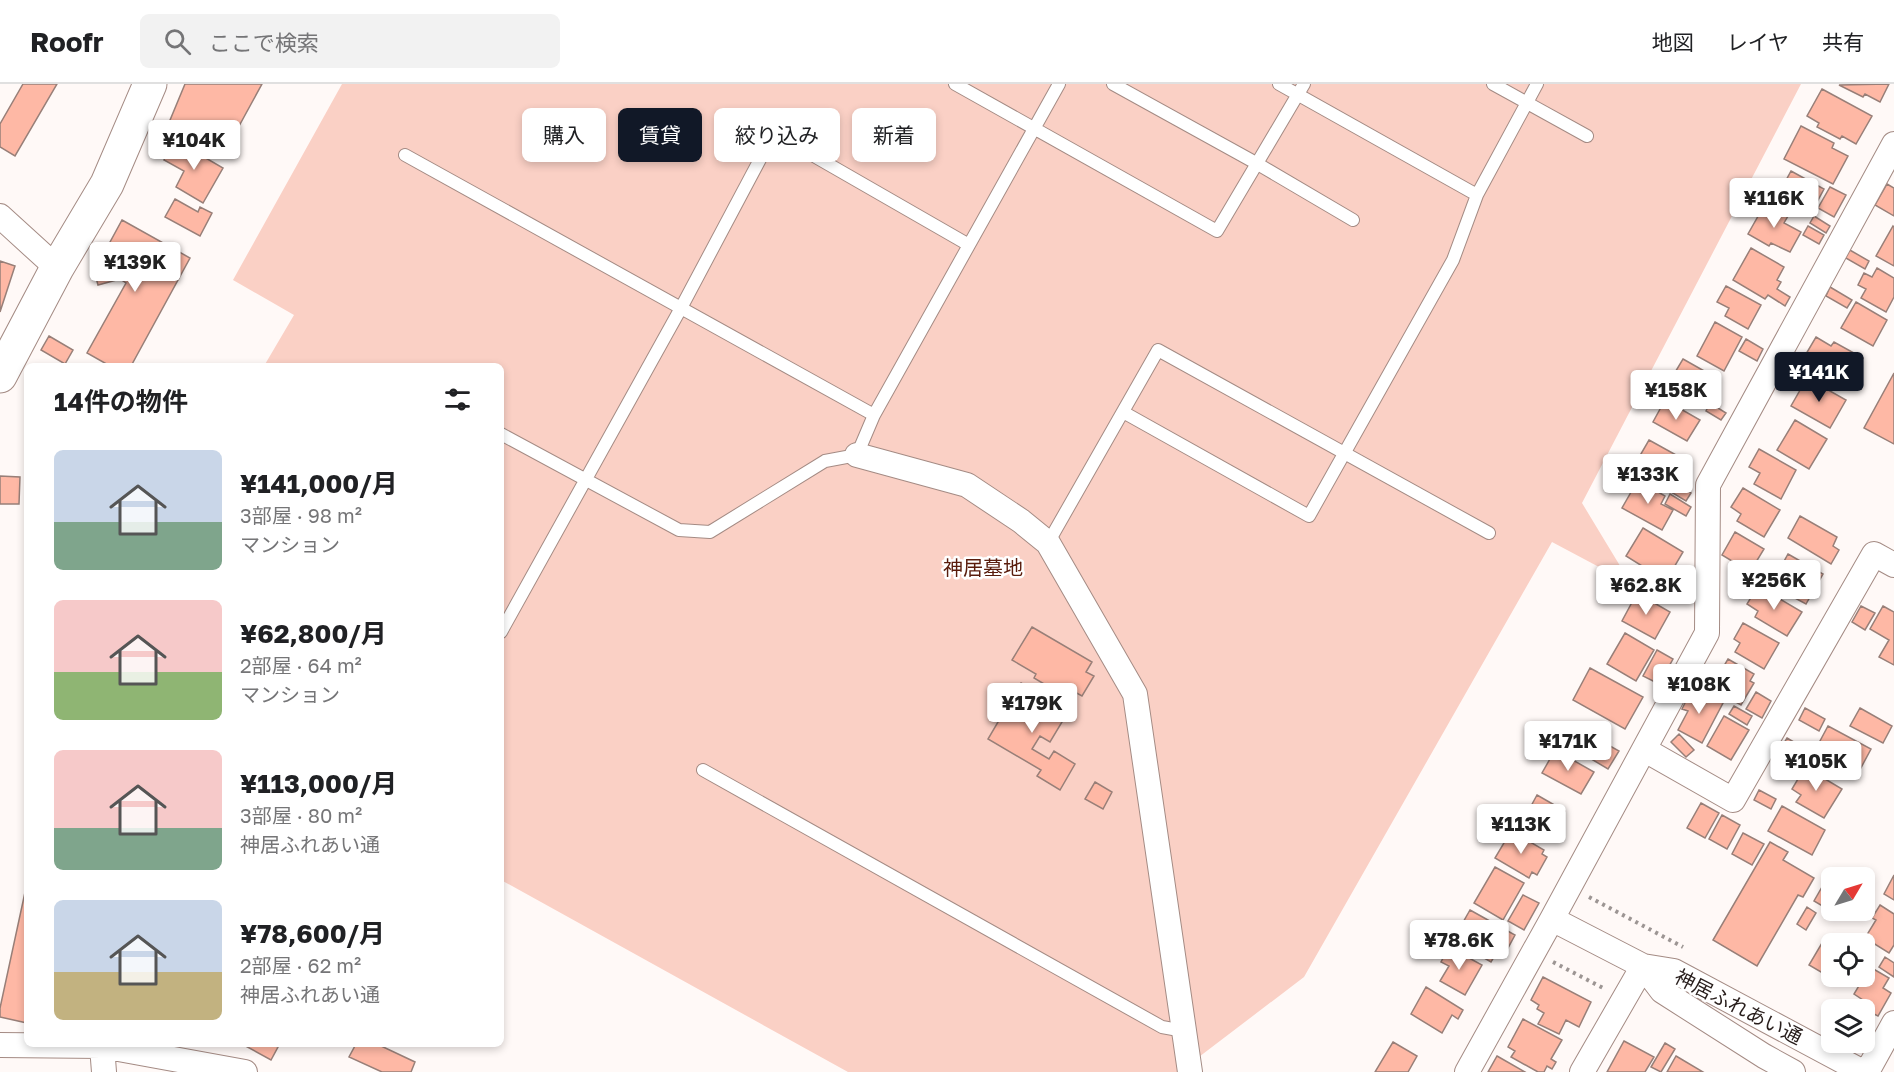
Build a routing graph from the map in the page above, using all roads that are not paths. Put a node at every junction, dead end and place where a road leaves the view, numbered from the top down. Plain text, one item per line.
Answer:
1 (150, 84) edge
2 (955, 84) edge
3 (1059, 84) edge
4 (1113, 84) edge
5 (1279, 84) edge
6 (1493, 84) edge
7 (1537, 84) edge
8 (1301, 89) edge
9 (1526, 103) junction
10 (1034, 129) junction
11 (1587, 136) dead end
12 (1894, 144) edge
13 (405, 155) dead end
14 (1256, 163) junction
15 (1477, 195) junction
16 (0, 216) edge
17 (1353, 220) dead end
18 (969, 245) junction
19 (57, 267) junction
20 (681, 308) junction
21 (0, 376) edge
22 (1123, 412) junction
23 (874, 415) junction
24 (504, 436) edge
25 (1343, 452) junction
26 (857, 455) junction
27 (586, 479) junction
28 (1490, 533) dead end
29 (1048, 543) junction
30 (1894, 566) edge
31 (504, 627) edge
32 (1645, 750) junction
33 (703, 770) dead end
34 (1552, 919) junction
35 (1643, 966) junction
36 (1894, 1023) edge
37 (1780, 1026) junction
38 (1184, 1032) junction
39 (0, 1045) edge
40 (24, 1045) edge
41 (102, 1047) edge
42 (108, 1047) edge
43 (1760, 1064) edge
44 (104, 1072) edge
45 (245, 1072) edge
46 (1190, 1072) edge
47 (1467, 1072) edge
48 (1582, 1072) edge
49 (1793, 1072) edge
50 (1865, 1072) edge

1 - 19 street
2 - 10 lane
3 - 10 lane
4 - 14 lane
5 - 8 lane
6 - 9 lane
7 - 9 lane
8 - 14 lane
8 - 15 lane
9 - 11 lane
9 - 15 lane
10 - 14 lane
10 - 18 lane
12 - 32 street
13 - 20 lane
14 - 17 lane
15 - 25 lane
16 - 19 street
18 - 20 lane
18 - 23 lane
19 - 21 street
20 - 23 lane
20 - 27 lane
22 - 25 lane
22 - 25 lane
22 - 29 lane
23 - 26 lane
24 - 27 lane
25 - 28 lane
26 - 27 lane
26 - 29 street
27 - 31 lane
29 - 38 street
30 - 32 street
32 - 34 street
33 - 38 lane
34 - 35 street, 神居ふれあい通
34 - 47 street
35 - 37 street, 神居ふれあい通
35 - 43 street, 神居ふれあい通
35 - 48 street
36 - 50 street
37 - 43 street
37 - 50 street, 神居ふれあい通
38 - 46 street
39 - 40 street
41 - 44 street
42 - 45 street
43 - 49 street, 神居ふれあい通

